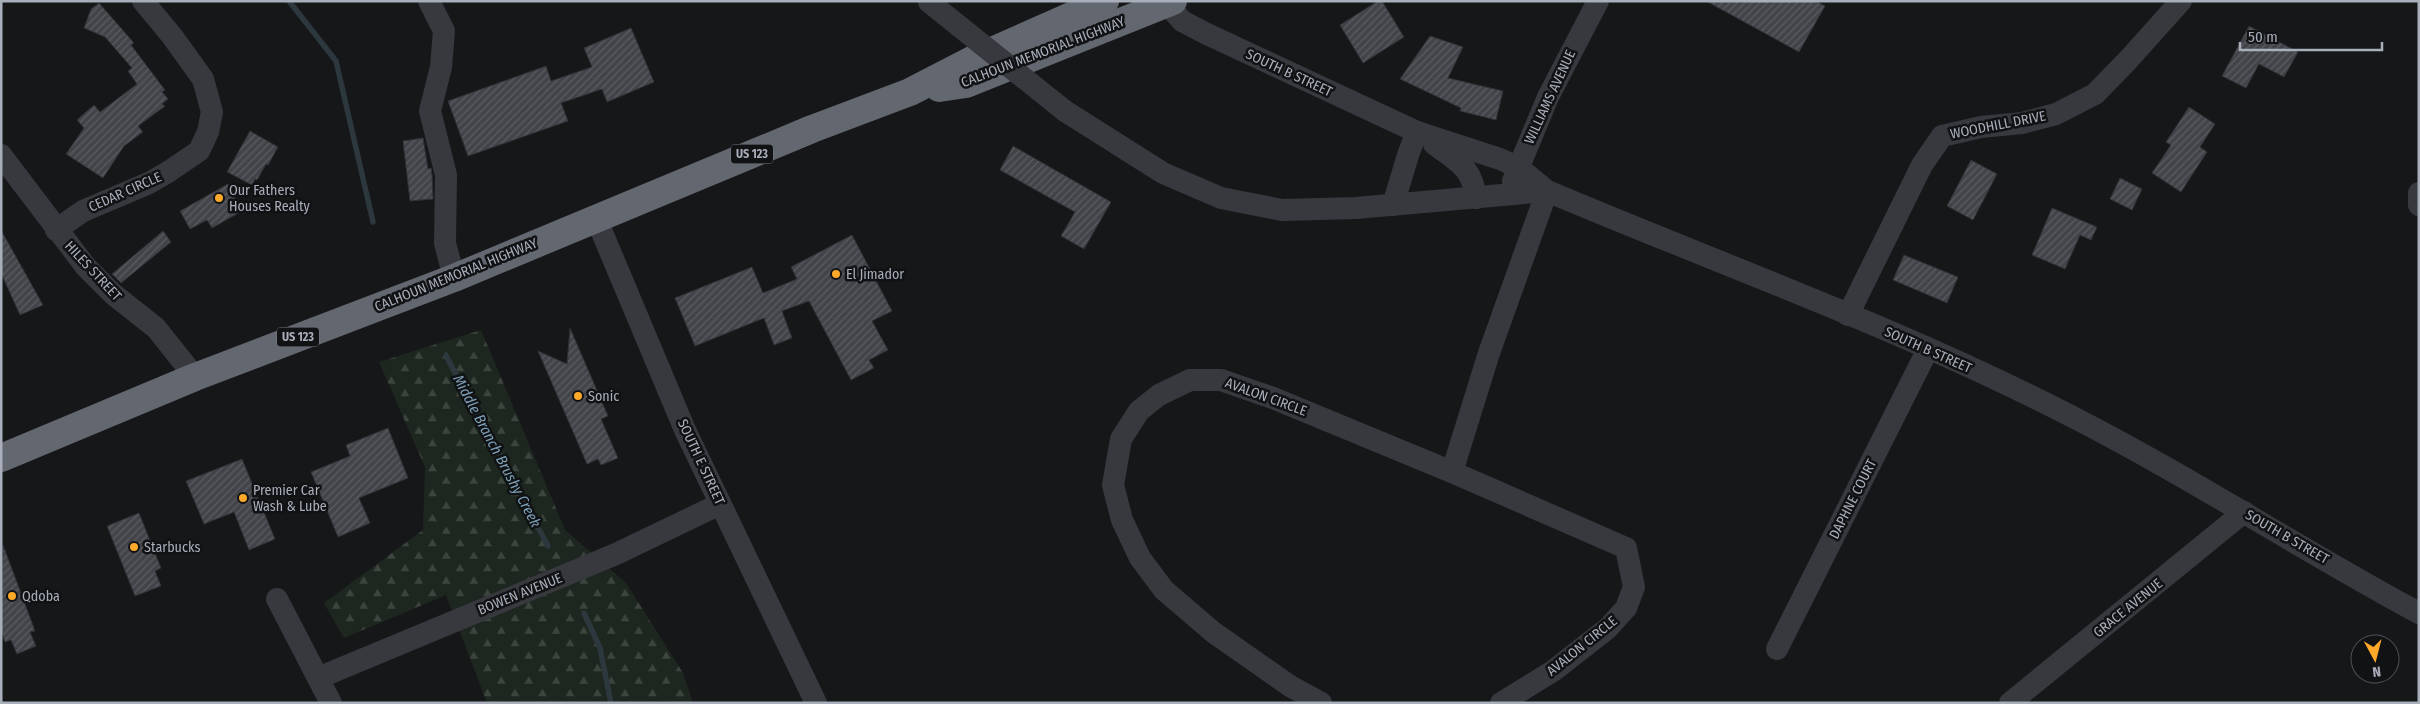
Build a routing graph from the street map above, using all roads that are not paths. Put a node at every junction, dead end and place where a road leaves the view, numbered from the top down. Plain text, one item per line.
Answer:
1 (143, 1) edge
2 (429, 1) edge
3 (929, 1) edge
4 (1105, 1) edge
5 (1598, 1) edge
6 (2181, 1) edge
7 (1170, 2) edge
8 (910, 92) junction
9 (1417, 132) junction
10 (1, 155) edge
11 (1518, 167) junction
12 (1547, 191) junction
13 (2419, 193) edge
14 (1507, 196) junction
15 (1476, 198) junction
16 (1394, 205) junction
17 (2419, 205) edge
18 (596, 218) junction
19 (56, 230) junction
20 (454, 278) junction
21 (1848, 314) junction
22 (1928, 349) junction
23 (195, 378) junction
24 (1, 458) edge
25 (1452, 472) junction
26 (720, 504) junction
27 (2244, 512) junction
28 (277, 599) dead end
29 (2419, 613) edge
30 (1777, 649) dead end
31 (318, 678) junction
32 (331, 703) edge
33 (816, 703) edge
34 (1321, 703) edge
35 (1501, 703) edge
36 (2010, 703) edge

1 - 19 street, CEDAR CIRCLE
2 - 20 street
3 - 16 street, bridge
4 - 8 highway, CALHOUN MEMORIAL HIGHWAY / US 123
5 - 11 street, WILLIAMS AVENUE
6 - 21 street, WOODHILL DRIVE
7 - 8 highway, CALHOUN MEMORIAL HIGHWAY / US 123
7 - 9 street, SOUTH B STREET
8 - 18 highway, CALHOUN MEMORIAL HIGHWAY / US 123
9 - 11 street, SOUTH B STREET
9 - 15 street, SOUTH B STREET
9 - 16 street
10 - 19 street, HILES STREET
11 - 12 street, SOUTH B STREET
11 - 14 street, WILLIAMS AVENUE
12 - 14 street
12 - 21 street, SOUTH B STREET
12 - 25 street
13 - 17 street
14 - 15 street
15 - 16 street
18 - 20 highway, CALHOUN MEMORIAL HIGHWAY / US 123
18 - 26 street, SOUTH E STREET
19 - 23 street, HILES STREET
20 - 23 highway, CALHOUN MEMORIAL HIGHWAY / US 123
21 - 22 street, SOUTH B STREET
22 - 27 street, SOUTH B STREET
22 - 30 street, DAPHNE COURT
23 - 24 highway, CALHOUN MEMORIAL HIGHWAY / US 123
25 - 34 street, AVALON CIRCLE
25 - 35 street, AVALON CIRCLE
26 - 31 street, BOWEN AVENUE
26 - 33 street, SOUTH E STREET
27 - 29 street, SOUTH B STREET
27 - 36 street, GRACE AVENUE
28 - 31 street
31 - 32 street

